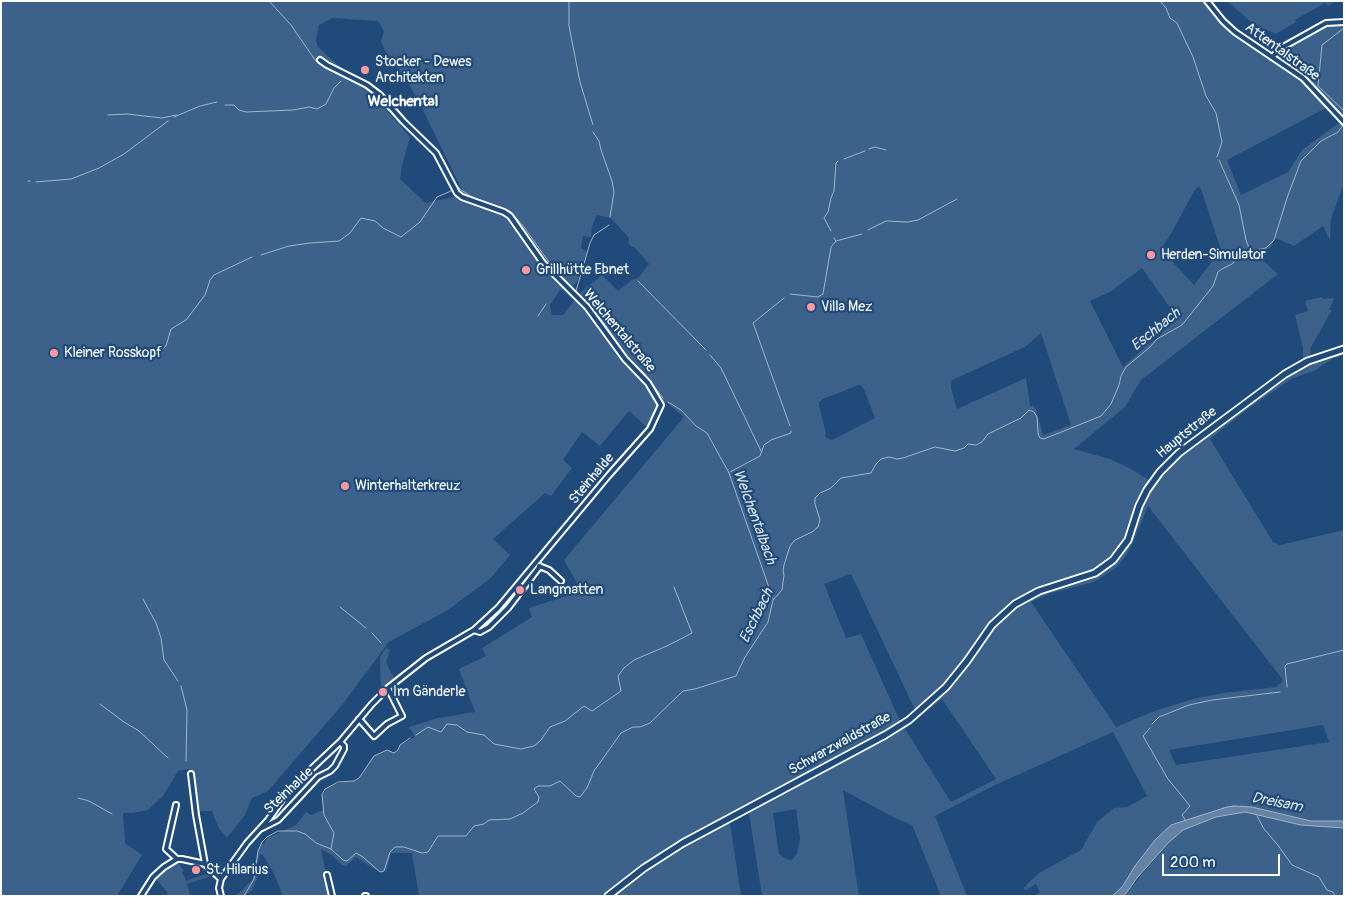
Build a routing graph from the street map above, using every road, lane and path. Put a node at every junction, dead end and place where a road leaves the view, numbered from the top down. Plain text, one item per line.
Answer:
1 (1207, 1) edge
2 (1344, 22) edge
3 (1272, 57) junction
4 (320, 60) dead end
5 (1343, 121) edge
6 (1344, 349) edge
7 (660, 405) joint
8 (535, 564) junction
9 (540, 566) junction
10 (561, 581) dead end
11 (1057, 584) joint
12 (474, 630) junction
13 (388, 688) junction
14 (359, 719) junction
15 (340, 742) junction
16 (191, 774) dead end
17 (176, 805) dead end
18 (258, 830) junction
19 (177, 859) junction
20 (205, 864) junction
21 (327, 875) dead end
22 (221, 879) junction
23 (141, 896) edge
24 (221, 896) edge
25 (332, 896) edge
26 (608, 896) edge

1 - 3 street, Attentalstraße
2 - 3 street
3 - 5 street, Attentalstraße
4 - 7 street, Welchentalstraße
6 - 11 main road, Hauptstraße
7 - 8 street, Steinhalde
8 - 9 street
8 - 12 street, Steinhalde
9 - 10 street
9 - 12 street, Steinhalde
11 - 26 main road, Schwarzwaldstraße
12 - 13 street, Steinhalde
13 - 14 street, Steinhalde
13 - 14 street
14 - 15 street, Steinhalde
15 - 18 street, Steinhalde
15 - 18 street, Steinhalde
16 - 20 street
17 - 19 street
18 - 22 street, Steinhalde
19 - 20 street
19 - 23 street
20 - 22 street
21 - 25 street
22 - 24 street

